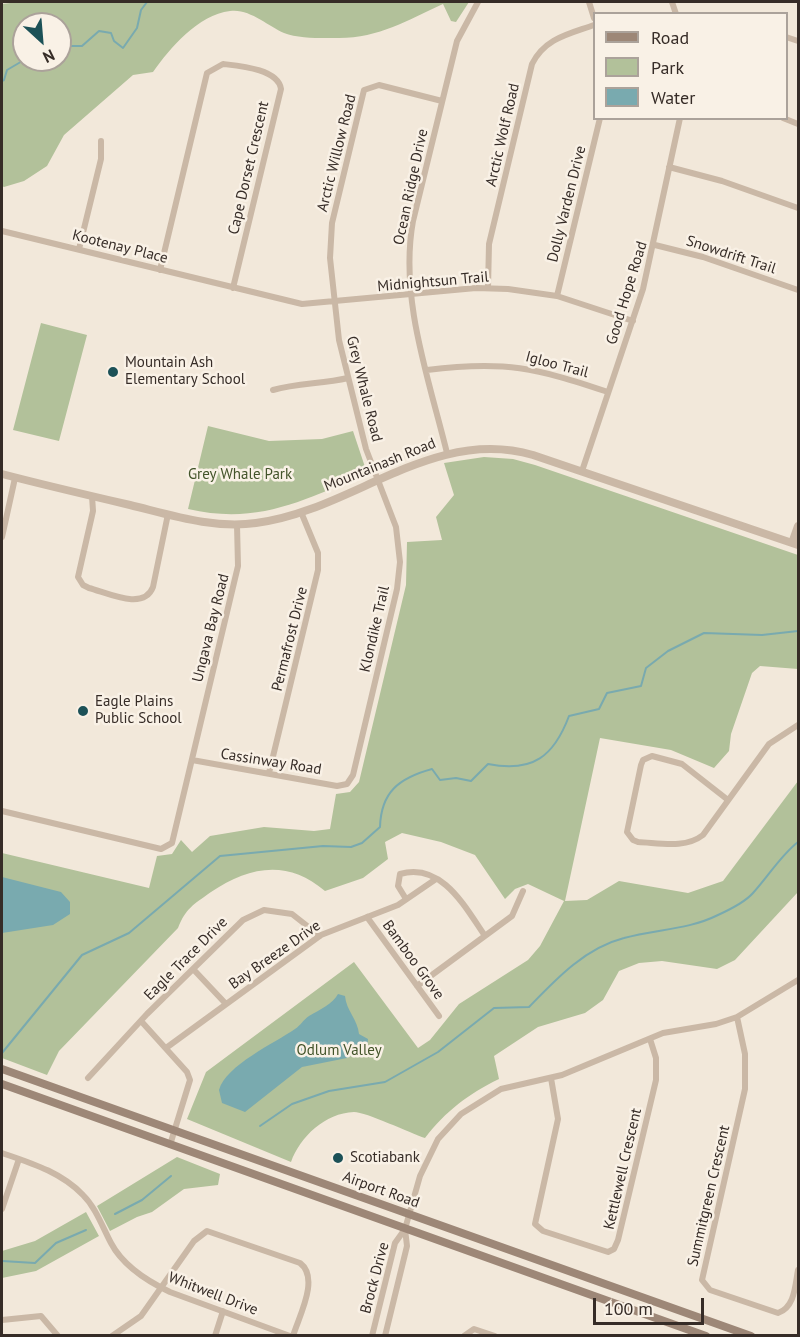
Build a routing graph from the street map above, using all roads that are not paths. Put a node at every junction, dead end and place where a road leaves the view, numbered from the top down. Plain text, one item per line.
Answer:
1 (478, 2) edge
2 (593, 26) edge
3 (442, 101) junction
4 (600, 120) edge
5 (680, 120) edge
6 (101, 141) dead end
7 (669, 167) junction
8 (798, 208) edge
9 (2, 231) edge
10 (655, 245) junction
11 (79, 249) junction
12 (160, 270) junction
13 (233, 288) junction
14 (488, 288) junction
15 (798, 290) edge
16 (413, 294) junction
17 (557, 296) junction
18 (334, 302) junction
19 (633, 321) junction
20 (427, 370) junction
21 (348, 378) junction
22 (273, 390) dead end
23 (608, 392) junction
24 (447, 453) junction
25 (582, 471) junction
26 (2, 474) edge
27 (15, 478) junction
28 (378, 480) junction
29 (92, 496) junction
30 (301, 512) junction
31 (168, 514) junction
32 (237, 525) junction
33 (798, 526) edge
34 (2, 537) edge
35 (795, 544) edge
36 (798, 725) edge
37 (192, 760) junction
38 (269, 773) junction
39 (347, 784) joint
40 (728, 800) junction
41 (2, 811) edge
42 (436, 879) junction
43 (524, 891) dead end
44 (406, 899) junction
45 (367, 917) junction
46 (320, 936) junction
47 (485, 936) junction
48 (194, 970) junction
49 (798, 980) edge
50 (417, 986) junction
51 (226, 1004) junction
52 (439, 1016) dead end
53 (737, 1017) junction
54 (141, 1021) junction
55 (650, 1038) junction
56 (166, 1048) junction
57 (2, 1069) edge
58 (88, 1078) dead end
59 (551, 1078) junction
60 (2, 1084) edge
61 (175, 1131) junction
62 (171, 1145) junction
63 (2, 1153) edge
64 (19, 1159) junction
65 (2, 1209) edge
66 (409, 1214) junction
67 (405, 1228) junction
68 (798, 1270) edge
69 (161, 1288) junction
70 (223, 1311) junction
71 (2, 1320) edge
72 (713, 1322) junction
73 (58, 1335) edge
74 (112, 1335) edge
75 (215, 1335) edge
76 (292, 1335) edge
77 (372, 1335) edge
78 (385, 1335) edge
79 (464, 1335) edge
80 (495, 1335) edge
81 (707, 1335) edge
82 (751, 1335) edge

1 - 3 street, Ocean Ridge Drive
2 - 14 street, Arctic Wolf Road
3 - 16 street, Ocean Ridge Drive
3 - 18 street, Arctic Willow Road
4 - 17 street, Dolly Varden Drive
5 - 7 street, Good Hope Road
6 - 11 street
7 - 8 street
7 - 10 street, Good Hope Road
9 - 11 street, Kootenay Place
10 - 15 street, Snowdrift Trail
10 - 19 street, Good Hope Road
11 - 12 street, Kootenay Place
12 - 13 street, Kootenay Place
12 - 13 street, Cape Dorset Crescent
13 - 18 street, Midnightsun Trail
14 - 16 street, Midnightsun Trail
14 - 17 street, Midnightsun Trail
16 - 18 street, Midnightsun Trail
16 - 20 street, Ocean Ridge Drive
17 - 19 street, Midnightsun Trail
18 - 21 street, Grey Whale Road
19 - 23 street, Good Hope Road
20 - 23 street, Igloo Trail
20 - 24 street, Ocean Ridge Drive
21 - 22 street
21 - 28 street, Grey Whale Road
23 - 25 street, Good Hope Road
24 - 25 street, Mountainash Road
24 - 28 street, Mountainash Road
25 - 35 street, Mountainash Road
26 - 27 street, Mountainash Road
27 - 29 street, Mountainash Road
27 - 34 street
28 - 30 street, Mountainash Road
28 - 39 street, Klondike Trail
29 - 31 street, Mountainash Road
29 - 31 street
30 - 32 street, Mountainash Road
30 - 38 street, Permafrost Drive
31 - 32 street, Mountainash Road
32 - 37 street, Ungava Bay Road
33 - 35 street
36 - 40 street
37 - 38 street, Cassinway Road
37 - 41 street, Ungava Bay Road
38 - 39 street, Cassinway Road
40 - 40 street
42 - 44 street, Bay Breeze Drive
42 - 44 street
42 - 47 street
43 - 47 street
44 - 45 street, Bay Breeze Drive
45 - 46 street, Bay Breeze Drive
45 - 50 street, Bamboo Grove
46 - 48 street, Eagle Trace Drive
46 - 51 street, Bay Breeze Drive
47 - 50 street
48 - 51 street
48 - 54 street, Eagle Trace Drive
49 - 53 street, Brock Drive
50 - 52 street, Bamboo Grove
51 - 56 street, Bay Breeze Drive
53 - 55 street, Brock Drive
53 - 68 street, Summitgreen Crescent
54 - 56 street
54 - 58 street, Eagle Trace Drive
55 - 59 street, Brock Drive
55 - 59 street, Kettlewell Crescent
56 - 61 street
57 - 61 main road, Airport Road
59 - 66 street, Brock Drive
60 - 62 main road, Airport Road
61 - 62 street
61 - 66 main road, Airport Road
62 - 67 main road, Airport Road
63 - 64 street, Whitwell Drive
64 - 65 street
64 - 69 street, Whitwell Drive
66 - 67 street, Brock Drive
66 - 72 main road, Airport Road
67 - 77 street, Brock Drive
67 - 78 street, Brock Drive
67 - 81 main road, Airport Road
69 - 70 street, Whitwell Drive
69 - 74 street
69 - 76 street
70 - 75 street
70 - 76 street, Whitwell Drive
71 - 73 street
72 - 81 street
72 - 82 main road, Airport Road
79 - 80 street

